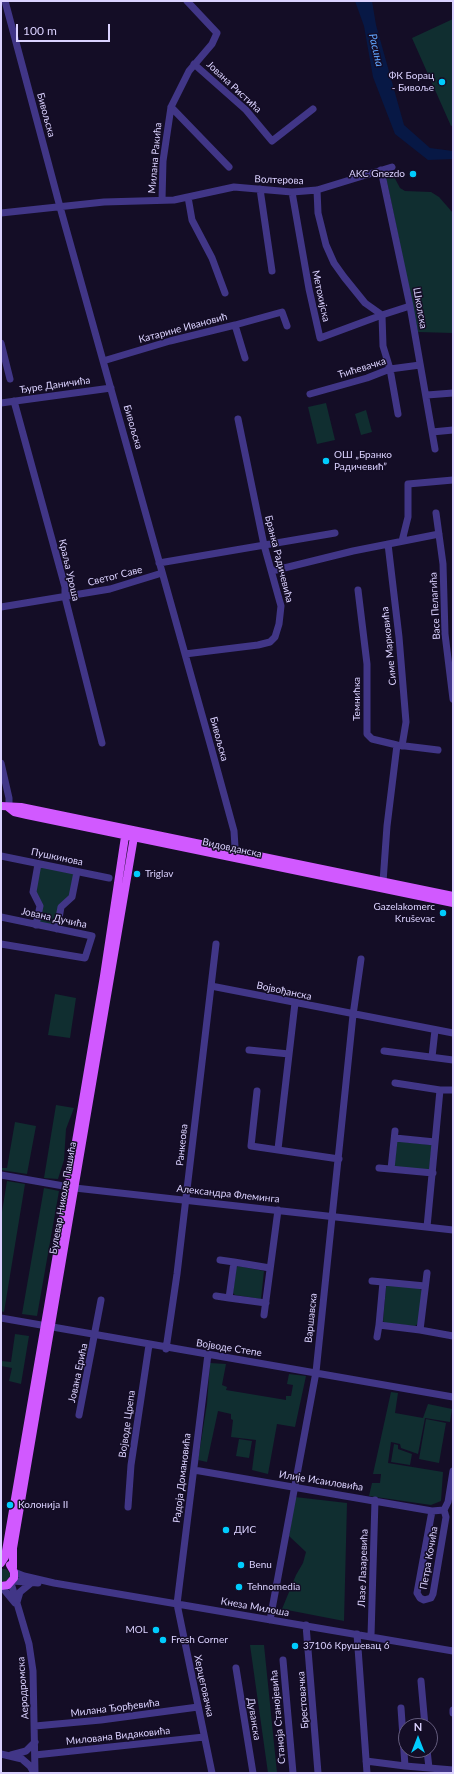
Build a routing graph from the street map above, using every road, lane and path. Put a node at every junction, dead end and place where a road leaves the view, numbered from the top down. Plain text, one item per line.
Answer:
1 (5, 1) edge
2 (187, 1) edge
3 (194, 64) junction
4 (171, 107) junction
5 (313, 109) dead end
6 (229, 167) dead end
7 (392, 167) dead end
8 (381, 170) junction
9 (260, 189) junction
10 (317, 190) junction
11 (292, 192) junction
12 (188, 197) junction
13 (162, 200) junction
14 (60, 206) junction
15 (1, 213) edge
16 (272, 271) dead end
17 (225, 293) dead end
18 (410, 306) junction
19 (382, 315) junction
20 (235, 325) junction
21 (286, 326) dead end
22 (1, 343) edge
23 (245, 358) dead end
24 (103, 361) junction
25 (420, 365) junction
26 (390, 369) junction
27 (10, 379) dead end
28 (111, 388) junction
29 (453, 393) edge
30 (310, 394) dead end
31 (426, 395) junction
32 (14, 401) junction
33 (1, 403) edge
34 (398, 414) dead end
35 (238, 419) dead end
36 (453, 430) edge
37 (432, 432) junction
38 (435, 449) dead end
39 (453, 480) edge
40 (436, 512) dead end
41 (335, 533) dead end
42 (439, 534) junction
43 (402, 540) junction
44 (264, 544) junction
45 (388, 544) junction
46 (159, 563) junction
47 (272, 571) junction
48 (162, 573) junction
49 (358, 590) dead end
50 (65, 597) junction
51 (1, 607) edge
52 (185, 654) junction
53 (453, 698) edge
54 (102, 743) dead end
55 (400, 746) junction
56 (438, 750) dead end
57 (1, 763) edge
58 (5, 807) edge
59 (126, 833) junction
60 (135, 835) junction
61 (234, 855) junction
62 (1, 856) edge
63 (38, 864) junction
64 (77, 872) junction
65 (109, 878) dead end
66 (383, 882) junction
67 (372, 883) junction
68 (453, 896) edge
69 (453, 903) edge
70 (1, 917) edge
71 (36, 925) junction
72 (57, 929) junction
73 (1, 944) edge
74 (216, 944) dead end
75 (361, 959) dead end
76 (211, 986) junction
77 (294, 1003) junction
78 (353, 1015) junction
79 (435, 1030) junction
80 (453, 1034) edge
81 (249, 1050) dead end
82 (384, 1051) dead end
83 (289, 1054) junction
84 (432, 1057) junction
85 (453, 1060) edge
86 (396, 1083) dead end
87 (440, 1090) junction
88 (453, 1090) edge
89 (257, 1091) dead end
90 (435, 1142) junction
91 (278, 1149) junction
92 (339, 1159) junction
93 (379, 1168) dead end
94 (391, 1169) junction
95 (433, 1174) junction
96 (1, 1175) edge
97 (71, 1187) junction
98 (186, 1200) junction
99 (278, 1210) junction
100 (332, 1216) junction
101 (427, 1227) junction
102 (453, 1230) edge
103 (220, 1260) dead end
104 (234, 1262) junction
105 (270, 1268) junction
106 (427, 1273) dead end
107 (372, 1281) dead end
108 (382, 1282) junction
109 (426, 1286) junction
110 (216, 1296) dead end
111 (229, 1298) junction
112 (102, 1300) dead end
113 (266, 1303) junction
114 (264, 1315) dead end
115 (1, 1318) edge
116 (379, 1325) junction
117 (48, 1327) junction
118 (420, 1330) junction
119 (96, 1336) junction
120 (453, 1336) edge
121 (377, 1337) dead end
122 (148, 1345) junction
123 (166, 1349) junction
124 (208, 1354) junction
125 (316, 1372) junction
126 (453, 1397) edge
127 (79, 1414) dead end
128 (194, 1470) junction
129 (453, 1471) edge
130 (294, 1486) junction
131 (375, 1500) junction
132 (128, 1507) dead end
133 (444, 1510) junction
134 (432, 1511) junction
135 (6, 1547) junction
136 (1, 1556) edge
137 (1, 1563) edge
138 (14, 1570) junction
139 (12, 1582) junction
140 (31, 1582) junction
141 (54, 1584) junction
142 (1, 1586) edge
143 (16, 1604) junction
144 (177, 1604) junction
145 (270, 1620) junction
146 (306, 1626) junction
147 (357, 1634) junction
148 (371, 1636) junction
149 (453, 1651) edge
150 (283, 1660) dead end
151 (236, 1668) dead end
152 (421, 1681) dead end
153 (198, 1707) junction
154 (401, 1708) dead end
155 (453, 1710) edge
156 (453, 1713) edge
157 (424, 1718) edge
158 (35, 1726) junction
159 (204, 1737) junction
160 (35, 1742) junction
161 (1, 1754) edge
162 (9, 1755) junction
163 (35, 1755) junction
164 (428, 1758) edge
165 (366, 1761) junction
166 (405, 1766) junction
167 (429, 1768) junction
168 (453, 1770) edge
169 (34, 1773) edge
170 (212, 1773) edge
171 (253, 1773) edge
172 (293, 1773) edge
173 (318, 1773) edge
174 (367, 1773) edge

1 - 14 street, Бивољска
2 - 3 street, Милана Ракића
3 - 4 street, Милана Ракића
3 - 5 street, Јована Ристића
4 - 6 street
4 - 13 street, Милана Ракића
7 - 8 street, Волтерова
8 - 10 street, Волтерова
8 - 18 street, Школска
9 - 11 street, Волтерова
9 - 12 street, Волтерова
9 - 16 street
10 - 11 street, Волтерова
10 - 19 street, Метохијска
11 - 19 street, Метохијска
12 - 13 street, Волтерова
12 - 17 street
13 - 14 street, Волтерова
14 - 15 street, Волтерова
14 - 24 street, Бивољска
18 - 19 street
18 - 25 street, Школска
19 - 26 street
20 - 21 street
20 - 23 street, Катарине Ивановић
20 - 24 street, Катарине Ивановић
22 - 27 street
24 - 28 street, Бивољска
25 - 26 street, Ћићевачка
25 - 31 street, Школска
26 - 30 street, Ћићевачка
26 - 34 street
28 - 32 street, Ђуре Даничића
28 - 46 street, Бивољска
29 - 31 street
31 - 37 street, Школска
32 - 33 street, Ђуре Даничића
32 - 50 street, Краља Уроша
35 - 44 street, Бранка Радичевића
36 - 37 street
37 - 38 street, Школска
39 - 43 street
40 - 42 street, Васе Пелагића
41 - 44 street
42 - 43 street
42 - 53 street, Васе Пелагића
43 - 45 street
44 - 46 street
44 - 47 street, Бранка Радичевића
45 - 47 street
45 - 55 street, Симе Марковића
46 - 48 street, Бивољска
47 - 52 street, Бранка Радичевића
48 - 50 street, Светог Саве
48 - 52 street, Бивољска
49 - 55 street, Темнићка
50 - 51 street, Светог Саве
50 - 54 street, Краља Уроша
52 - 61 street, Бивољска
55 - 56 street, Темнићка
55 - 66 street, Симе Марковића
57 - 58 street
58 - 59 main road, Видовданска
59 - 60 main road, Видовданска
59 - 97 main road, Булевар Николе Пашића
60 - 61 main road, Видовданска
60 - 97 main road, Булевар Николе Пашића
61 - 67 main road, Видовданска
62 - 63 street, Пушкинова
63 - 64 street, Пушкинова
63 - 71 street
64 - 65 street, Пушкинова
64 - 72 street
66 - 67 main road, Видовданска
66 - 68 main road, Видовданска
67 - 69 main road, Видовданска
70 - 71 street, Јована Дучића
71 - 72 street, Јована Дучића
72 - 73 street, Јована Дучића
74 - 76 street, Ранкеова
75 - 78 street
76 - 77 street, Војвођанска
76 - 98 street, Ранкеова
77 - 78 street, Војвођанска
77 - 83 street
78 - 79 street, Војвођанска
78 - 92 street, Варшавска
79 - 80 street, Војвођанска
79 - 84 street
81 - 83 street
82 - 84 street
83 - 91 street
84 - 85 street
86 - 87 street
87 - 88 street
87 - 90 street
89 - 91 street
90 - 94 street
90 - 95 street
91 - 92 street
92 - 100 street, Варшавска
93 - 94 street
94 - 95 street
95 - 101 street
96 - 97 street, Александра Флеминга
97 - 98 street, Александра Флеминга
97 - 117 main road, Булевар Николе Пашића
98 - 99 street, Александра Флеминга
98 - 123 street, Ранкеова
99 - 100 street, Александра Флеминга
99 - 105 street
100 - 101 street, Александра Флеминга
100 - 125 street, Варшавска
101 - 102 street, Александра Флеминга
103 - 104 street
104 - 105 street
104 - 111 street
105 - 113 street
106 - 109 street
107 - 108 street
108 - 109 street
108 - 116 street
109 - 118 street
110 - 111 street
111 - 113 street
112 - 119 street, Јована Ерића
113 - 114 street
115 - 117 street, Војводе Степе
116 - 118 street
116 - 121 street
117 - 119 street, Војводе Степе
117 - 135 main road, Булевар Николе Пашића
117 - 138 main road, Булевар Николе Пашића
118 - 120 street
119 - 122 street, Војводе Степе
119 - 127 street, Јована Ерића
122 - 123 street, Војводе Степе
122 - 132 street, Војводе Црепа
123 - 124 street, Војводе Степе
124 - 125 street, Војводе Степе
124 - 128 street, Радоја Домановића
125 - 126 street, Војводе Степе
125 - 130 street, Варшавска
128 - 130 street, Илије Исаиловића
128 - 144 street, Радоја Домановића
129 - 133 street, Петра Кочића
130 - 131 street, Илије Исаиловића
130 - 145 street, Варшавска
131 - 134 street, Илије Исаиловића
131 - 148 street, Лазе Лазаревића
133 - 134 street, Илије Исаиловића
133 - 134 street, Петра Кочића
135 - 136 main road
135 - 137 main road, Булевар Николе Пашића
137 - 138 main road
138 - 139 main road, Булевар Николе Пашића
138 - 141 street, Кнеза Милоша
139 - 140 street, Кнеза Милоша
139 - 142 main road
139 - 143 street, Аеродромска
140 - 141 street, Кнеза Милоша
140 - 143 street
141 - 144 street, Кнеза Милоша
142 - 143 street, Аеродромска
143 - 158 street, Аеродромска
144 - 145 street, Кнеза Милоша
144 - 153 street, Херцеговачка
145 - 146 street, Кнеза Милоша
146 - 147 street, Кнеза Милоша
146 - 173 street, Брестовачка
147 - 148 street, Кнеза Милоша
147 - 165 street
148 - 149 street, Кнеза Милоша
150 - 172 street, Станоја Станојевића
151 - 171 street, Дуванска
152 - 157 street
153 - 158 street, Милана Ђорђевића
153 - 159 street, Херцеговачка
154 - 166 street
155 - 156 street
158 - 160 street, Аеродромска
159 - 163 street, Милована Видаковића
159 - 170 street, Херцеговачка
160 - 162 street
160 - 163 street, Аеродромска
161 - 162 street
162 - 169 street
163 - 169 street, Аеродромска
164 - 167 street
165 - 166 street
165 - 174 street
166 - 167 street
167 - 168 street

